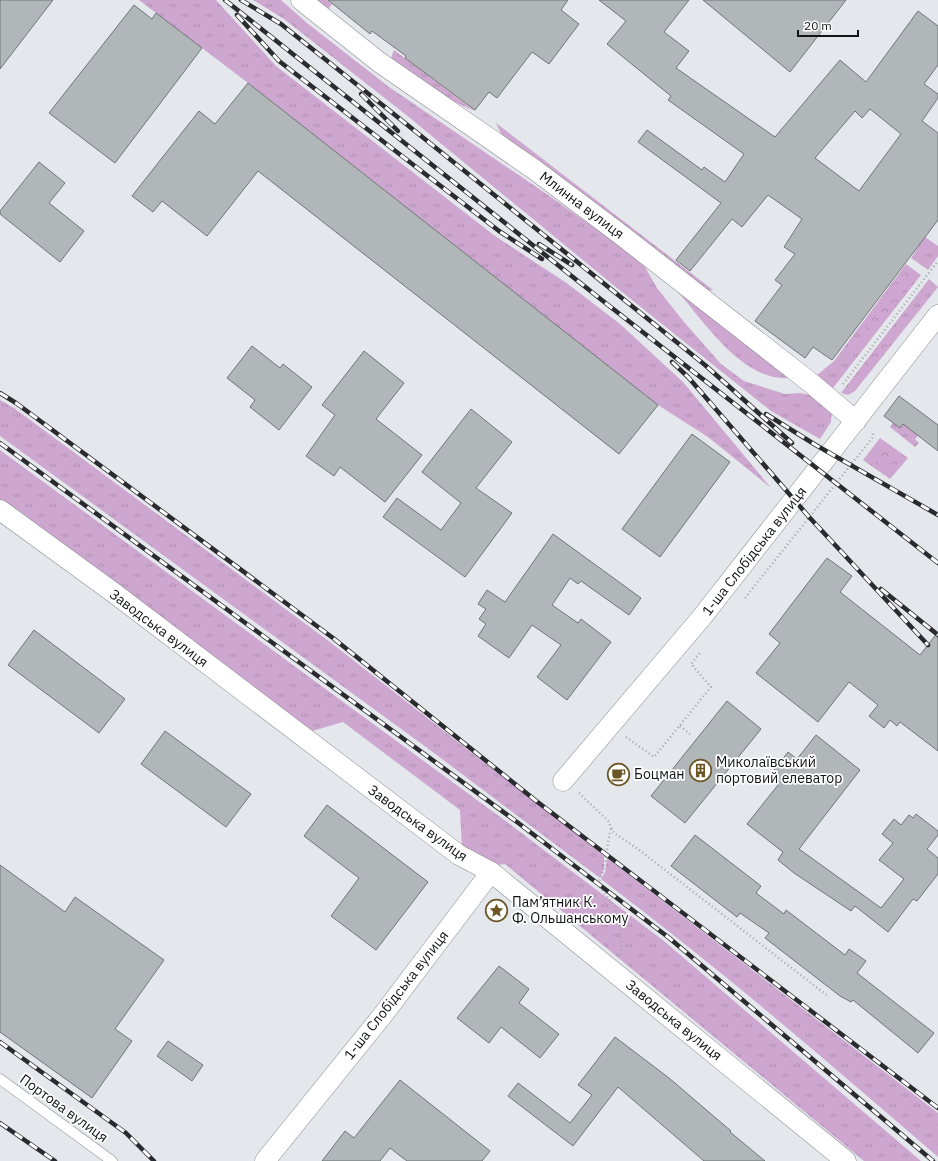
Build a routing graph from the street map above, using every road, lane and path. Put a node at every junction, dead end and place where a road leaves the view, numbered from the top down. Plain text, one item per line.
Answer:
1 (301, 0) edge
2 (938, 261) edge
3 (938, 315) edge
4 (831, 400) junction
5 (856, 421) junction
6 (873, 430) dead end
7 (0, 510) edge
8 (741, 603) dead end
9 (703, 649) dead end
10 (680, 726) junction
11 (621, 733) dead end
12 (690, 734) dead end
13 (568, 784) joint
14 (612, 828) junction
15 (491, 872) junction
16 (621, 976) junction
17 (829, 997) dead end
18 (0, 1079) edge
19 (112, 1161) edge
20 (264, 1161) edge
21 (846, 1161) edge

1 - 4 street, Млинна вулиця
2 - 4 path
3 - 5 street, 1-ша Слобідська вулиця
4 - 5 street, Млинна вулиця
5 - 13 street, 1-ша Слобідська вулиця
6 - 8 path
7 - 15 street, Заводська вулиця
9 - 10 path
10 - 11 path
10 - 12 path
13 - 14 path
14 - 16 path
14 - 17 path
15 - 16 street, Заводська вулиця
15 - 20 street, 1-ша Слобідська вулиця
16 - 21 street, Заводська вулиця
18 - 19 lane, Портова вулиця

